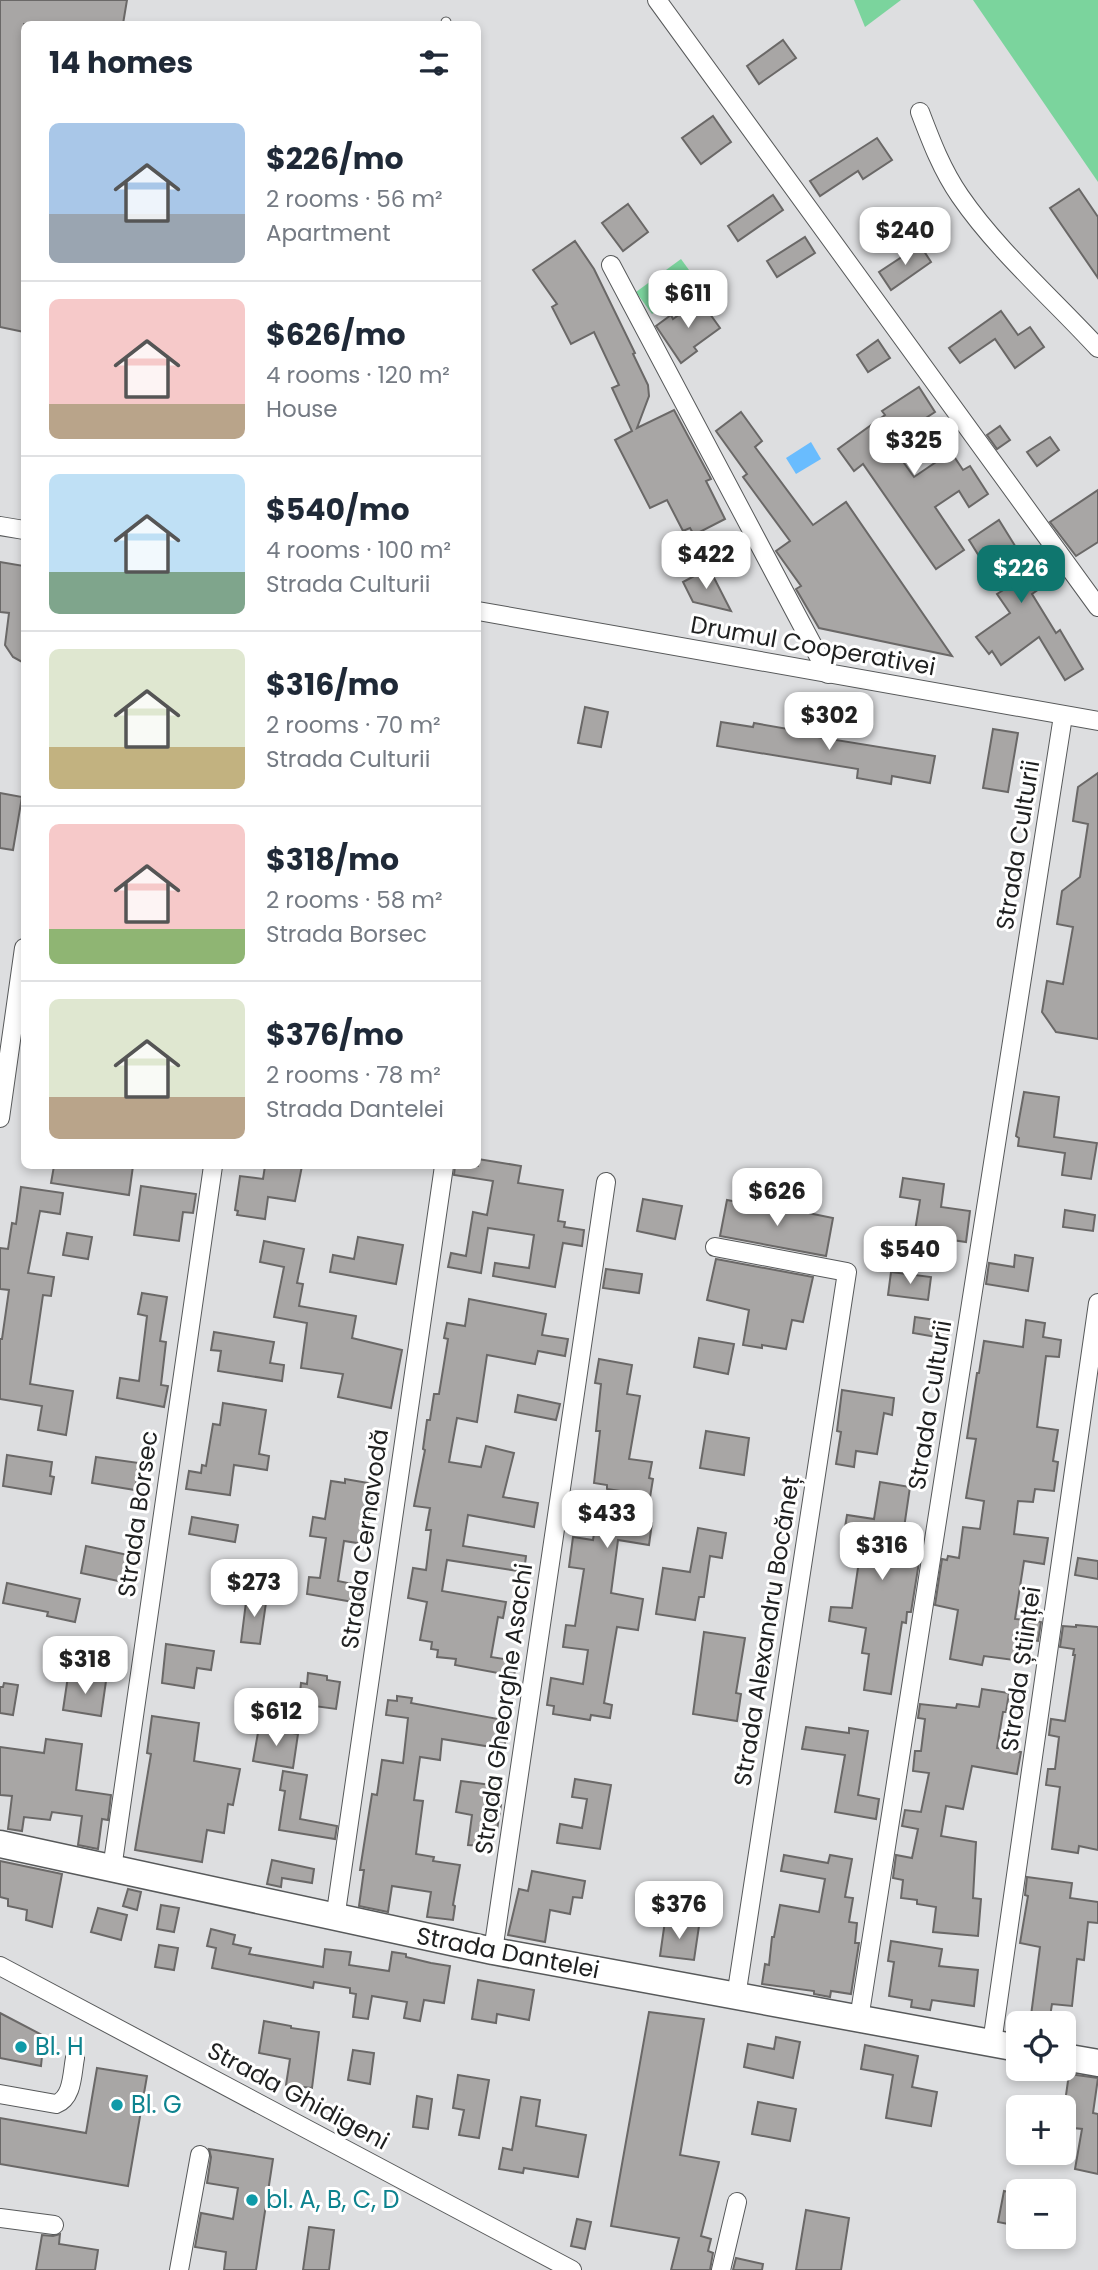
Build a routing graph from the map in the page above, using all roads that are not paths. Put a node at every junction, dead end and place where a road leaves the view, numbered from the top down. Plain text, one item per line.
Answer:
1 (657, 0) edge
2 (920, 112) dead end
3 (611, 265) dead end
4 (1098, 348) edge
5 (0, 526) edge
6 (21, 530) edge
7 (1098, 607) edge
8 (481, 612) edge
9 (828, 674) junction
10 (1063, 716) junction
11 (1098, 721) edge
12 (21, 969) edge
13 (0, 1118) edge
14 (213, 1169) edge
15 (444, 1169) edge
16 (606, 1182) dead end
17 (715, 1247) dead end
18 (1098, 1303) edge
19 (0, 1844) edge
20 (112, 1869) junction
21 (335, 1919) junction
22 (493, 1951) junction
23 (0, 1966) edge
24 (736, 1997) junction
25 (859, 2019) junction
26 (992, 2043) junction
27 (1006, 2046) edge
28 (75, 2058) dead end
29 (1076, 2059) edge
30 (1098, 2063) edge
31 (0, 2094) edge
32 (200, 2155) dead end
33 (737, 2202) dead end
34 (0, 2218) edge
35 (54, 2225) dead end
36 (179, 2270) edge
37 (572, 2270) edge
38 (721, 2270) edge

1 - 7 street
2 - 4 street
3 - 9 street
5 - 6 street
8 - 9 street, Drumul Cooperativei
9 - 10 street, Drumul Cooperativei
10 - 11 street, Drumul Cooperativei
10 - 25 street, Strada Culturii
12 - 13 street
14 - 20 street, Strada Borsec
15 - 21 street, Strada Cernavodă
16 - 22 street, Strada Gheorghe Asachi
17 - 24 street, Strada Alexandru Bocăneț
18 - 26 street, Strada Științei
19 - 20 street, Strada Dantelei
20 - 21 street, Strada Dantelei
21 - 22 street, Strada Dantelei
22 - 24 street, Strada Dantelei
23 - 37 street, Strada Ghidigeni
24 - 25 street, Strada Dantelei
25 - 26 street, Strada Dantelei
26 - 27 street, Strada Dantelei
28 - 31 street
29 - 30 street
32 - 36 street
33 - 38 street
34 - 35 street

